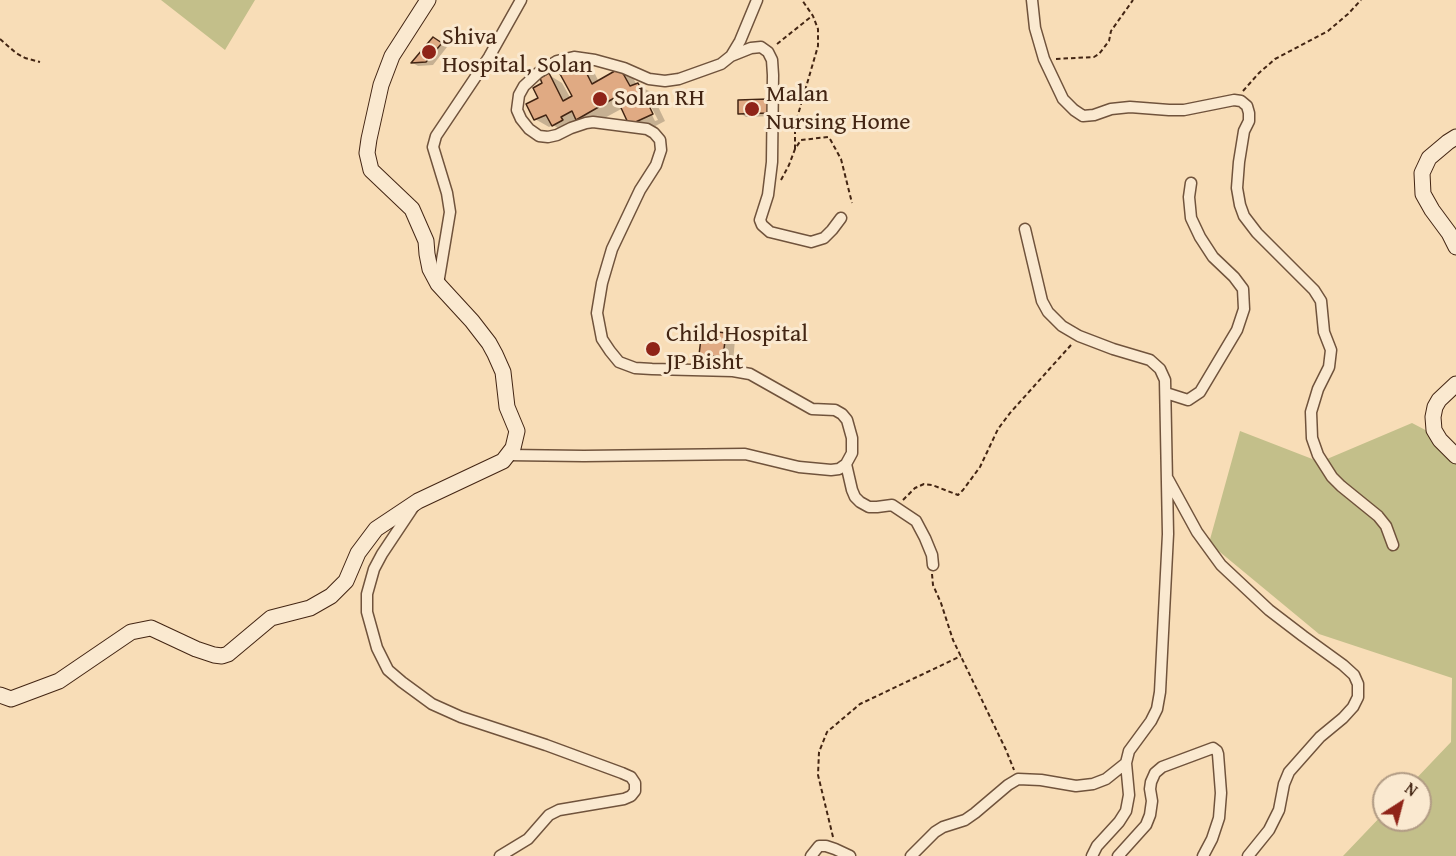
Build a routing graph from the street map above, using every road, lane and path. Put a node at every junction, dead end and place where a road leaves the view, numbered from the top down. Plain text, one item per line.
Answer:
1 (428, 0) edge
2 (521, 0) edge
3 (757, 0) edge
4 (802, 0) edge
5 (1032, 0) edge
6 (1133, 0) edge
7 (1361, 0) edge
8 (813, 15) junction
9 (0, 39) edge
10 (768, 52) junction
11 (731, 56) junction
12 (1044, 59) junction
13 (40, 63) dead end
14 (1234, 100) junction
15 (1456, 137) edge
16 (795, 149) junction
17 (1191, 183) dead end
18 (779, 184) dead end
19 (852, 203) dead end
20 (841, 218) dead end
21 (1025, 229) dead end
22 (1456, 247) edge
23 (438, 284) junction
24 (1079, 336) junction
25 (1456, 384) edge
26 (1166, 393) junction
27 (508, 455) junction
28 (1456, 456) edge
29 (846, 464) junction
30 (1167, 477) junction
31 (418, 501) junction
32 (896, 507) junction
33 (1393, 545) dead end
34 (933, 565) joint
35 (961, 656) junction
36 (0, 695) edge
37 (1126, 763) junction
38 (1018, 779) junction
39 (835, 849) junction
40 (500, 856) edge
41 (811, 856) edge
42 (850, 856) edge
43 (911, 856) edge
44 (1092, 856) edge
45 (1118, 856) edge
46 (1203, 856) edge
47 (1248, 856) edge

1 - 23 main road
2 - 23 street
3 - 11 street
4 - 8 path
5 - 12 street
6 - 12 path
7 - 14 path
8 - 10 path
8 - 16 path
9 - 13 path
10 - 11 street
10 - 20 street
11 - 29 street
12 - 14 street
14 - 33 street
15 - 22 main road
16 - 18 path
16 - 19 path
17 - 26 street
21 - 24 street
23 - 27 main road
24 - 26 street
24 - 32 path
25 - 28 main road
26 - 30 street
27 - 29 street
27 - 31 main road
29 - 32 street
30 - 37 street
30 - 47 street
31 - 36 main road
31 - 40 street
32 - 34 street
34 - 35 path
35 - 38 path
35 - 39 path
37 - 38 street
37 - 44 street
38 - 43 street
39 - 41 street
39 - 42 street
45 - 46 street

